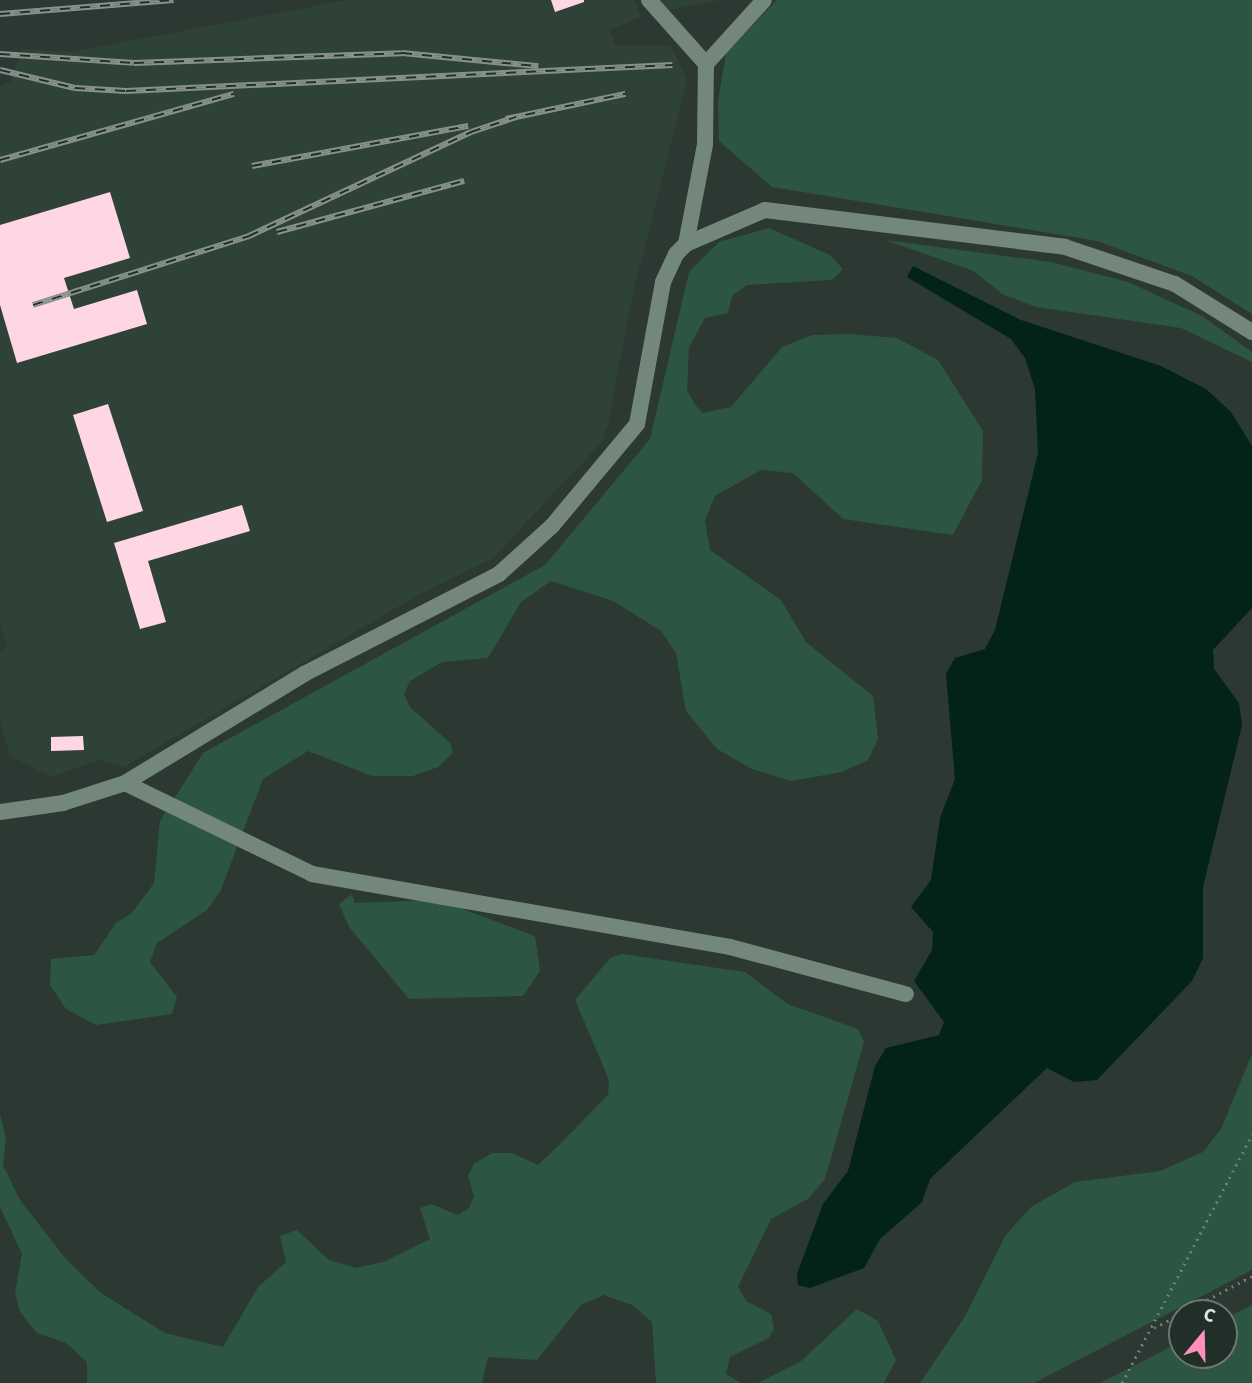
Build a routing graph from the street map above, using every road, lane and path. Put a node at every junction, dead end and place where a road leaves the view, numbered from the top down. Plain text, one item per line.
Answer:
1 (649, 0) edge
2 (764, 0) edge
3 (706, 64) junction
4 (686, 244) junction
5 (1252, 332) edge
6 (125, 783) junction
7 (0, 812) edge
8 (906, 994) dead end
9 (1252, 1134) edge
10 (1252, 1276) edge
11 (1208, 1299) edge
12 (1168, 1320) edge
13 (1152, 1329) junction
14 (1122, 1383) edge

1 - 3 street
2 - 3 street
3 - 4 street
4 - 5 street
4 - 6 street
6 - 7 street
6 - 8 street
9 - 13 path
10 - 11 path
12 - 13 path
13 - 14 path

